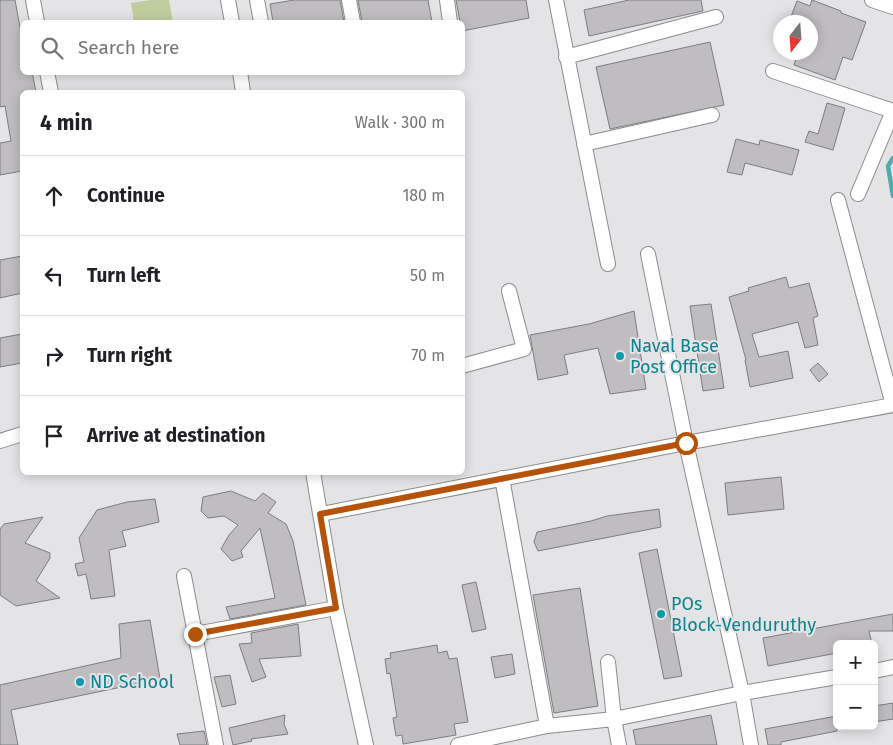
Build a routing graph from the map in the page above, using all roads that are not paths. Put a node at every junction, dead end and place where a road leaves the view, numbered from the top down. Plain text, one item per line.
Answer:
1 (33, 0) edge
2 (228, 0) edge
3 (257, 0) edge
4 (349, 0) edge
5 (446, 0) edge
6 (556, 0) edge
7 (872, 0) edge
8 (893, 8) edge
9 (716, 17) dead end
10 (38, 20) edge
11 (232, 20) edge
12 (261, 20) edge
13 (353, 20) edge
14 (450, 20) edge
15 (566, 57) junction
16 (773, 72) dead end
17 (48, 75) edge
18 (240, 75) edge
19 (51, 90) edge
20 (243, 90) edge
21 (893, 111) edge
22 (712, 115) dead end
23 (584, 144) junction
24 (858, 194) dead end
25 (838, 200) dead end
26 (648, 254) dead end
27 (608, 264) dead end
28 (509, 291) dead end
29 (465, 365) edge
30 (893, 405) edge
31 (20, 435) edge
32 (0, 441) edge
33 (686, 443) junction
34 (314, 475) edge
35 (502, 478) junction
36 (320, 514) junction
37 (184, 576) dead end
38 (336, 608) junction
39 (195, 634) junction
40 (608, 662) dead end
41 (893, 668) edge
42 (878, 670) edge
43 (833, 678) edge
44 (742, 692) junction
45 (614, 719) junction
46 (547, 726) junction
47 (216, 745) edge
48 (366, 745) edge
49 (458, 745) edge
50 (620, 745) edge
51 (751, 745) edge

1 - 10 street
2 - 11 street
3 - 12 street
4 - 13 street
5 - 14 street
6 - 15 street
7 - 8 street
9 - 15 street
15 - 23 street
16 - 21 street
17 - 19 street
18 - 20 street
21 - 24 street
22 - 23 street
23 - 27 street
25 - 30 street
26 - 33 street
28 - 29 street
30 - 33 street
31 - 32 street
33 - 35 street
33 - 44 street
34 - 36 street
35 - 36 street
35 - 46 street
36 - 38 street
37 - 39 street
38 - 39 street
38 - 48 street
39 - 47 street
40 - 45 street
41 - 42 street
43 - 44 street
44 - 45 street
44 - 51 street
45 - 46 street
45 - 50 street
46 - 49 street

